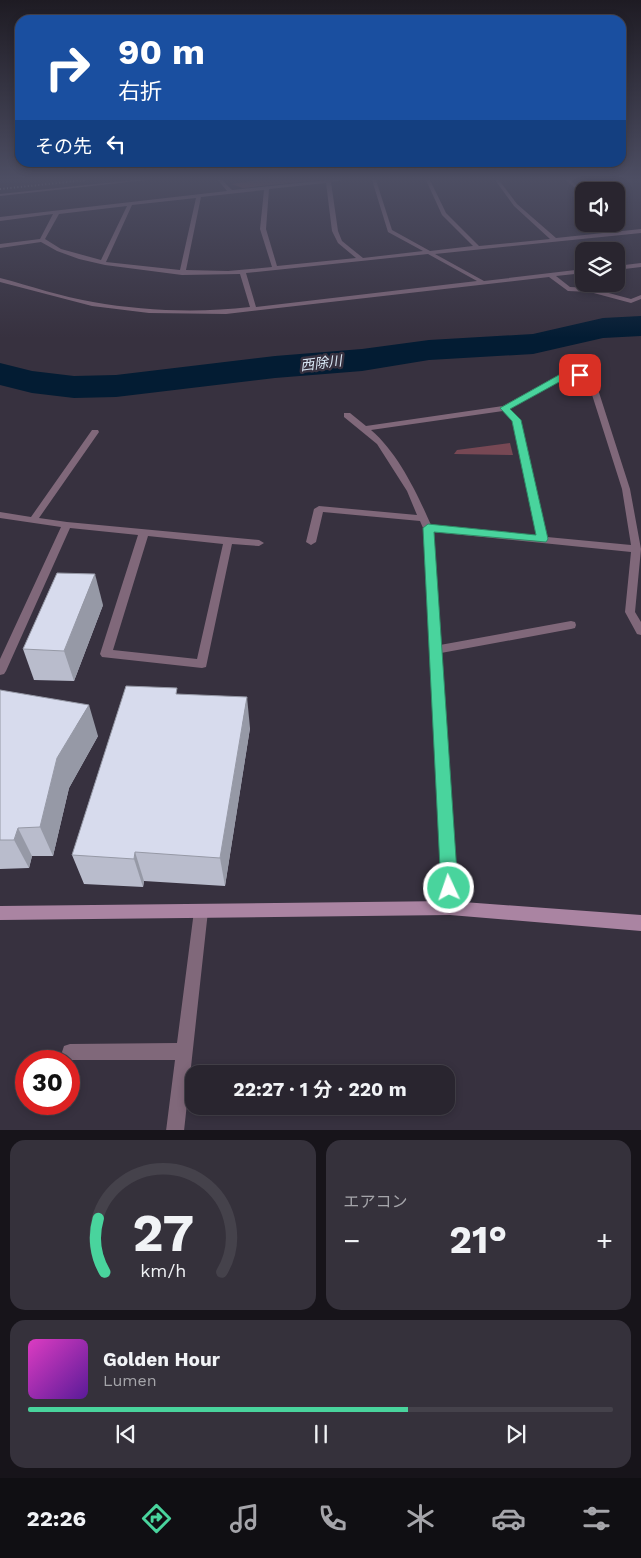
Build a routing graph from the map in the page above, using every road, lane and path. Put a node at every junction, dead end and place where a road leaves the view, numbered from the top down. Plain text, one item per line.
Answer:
1 (46, 233) edge
2 (117, 233) edge
3 (191, 233) edge
4 (264, 233) edge
5 (336, 233) edge
6 (393, 233) edge
7 (463, 233) edge
8 (546, 233) edge
9 (622, 233) edge
10 (42, 240) junction
11 (555, 240) junction
12 (0, 246) edge
13 (478, 248) junction
14 (431, 253) junction
15 (362, 260) junction
16 (103, 262) junction
17 (641, 265) edge
18 (625, 267) edge
19 (275, 268) junction
20 (242, 272) junction
21 (575, 272) edge
22 (182, 274) junction
23 (550, 275) junction
24 (0, 280) edge
25 (484, 283) junction
26 (641, 297) edge
27 (254, 309) junction
28 (505, 408) junction
29 (347, 415) dead end
30 (364, 429) junction
31 (95, 432) dead end
32 (0, 515) edge
33 (33, 520) junction
34 (426, 523) junction
35 (67, 524) junction
36 (636, 525) edge
37 (144, 532) junction
38 (543, 539) junction
39 (228, 540) junction
40 (311, 542) dead end
41 (259, 543) dead end
42 (636, 549) junction
43 (571, 625) dead end
44 (641, 631) edge
45 (435, 650) junction
46 (0, 671) edge
47 (450, 908) junction
48 (201, 911) junction
49 (0, 912) edge
50 (641, 923) edge
51 (184, 1050) junction
52 (80, 1052) edge
53 (175, 1130) edge

1 - 10 street
2 - 16 street
3 - 22 street
4 - 19 street
5 - 15 street
6 - 14 street
7 - 13 street
8 - 11 street
9 - 11 street
10 - 12 street
10 - 16 street
11 - 13 street
13 - 14 street
14 - 15 street
14 - 25 street
15 - 19 street
16 - 22 street
17 - 18 street
19 - 20 street
20 - 22 street
20 - 27 street
21 - 23 street
23 - 25 street
23 - 26 street
24 - 27 street
25 - 27 street
28 - 30 street
28 - 36 street
28 - 38 street
29 - 30 street
30 - 34 street
31 - 33 street
32 - 33 street
33 - 35 street
34 - 38 street
34 - 40 street
34 - 45 street
35 - 37 street
35 - 46 street
36 - 42 street
37 - 39 street
37 - 39 street
38 - 42 street
39 - 41 street
42 - 44 street
43 - 45 street
45 - 47 street
47 - 48 street
47 - 50 street
48 - 49 street
48 - 51 street
51 - 52 street
51 - 53 street

